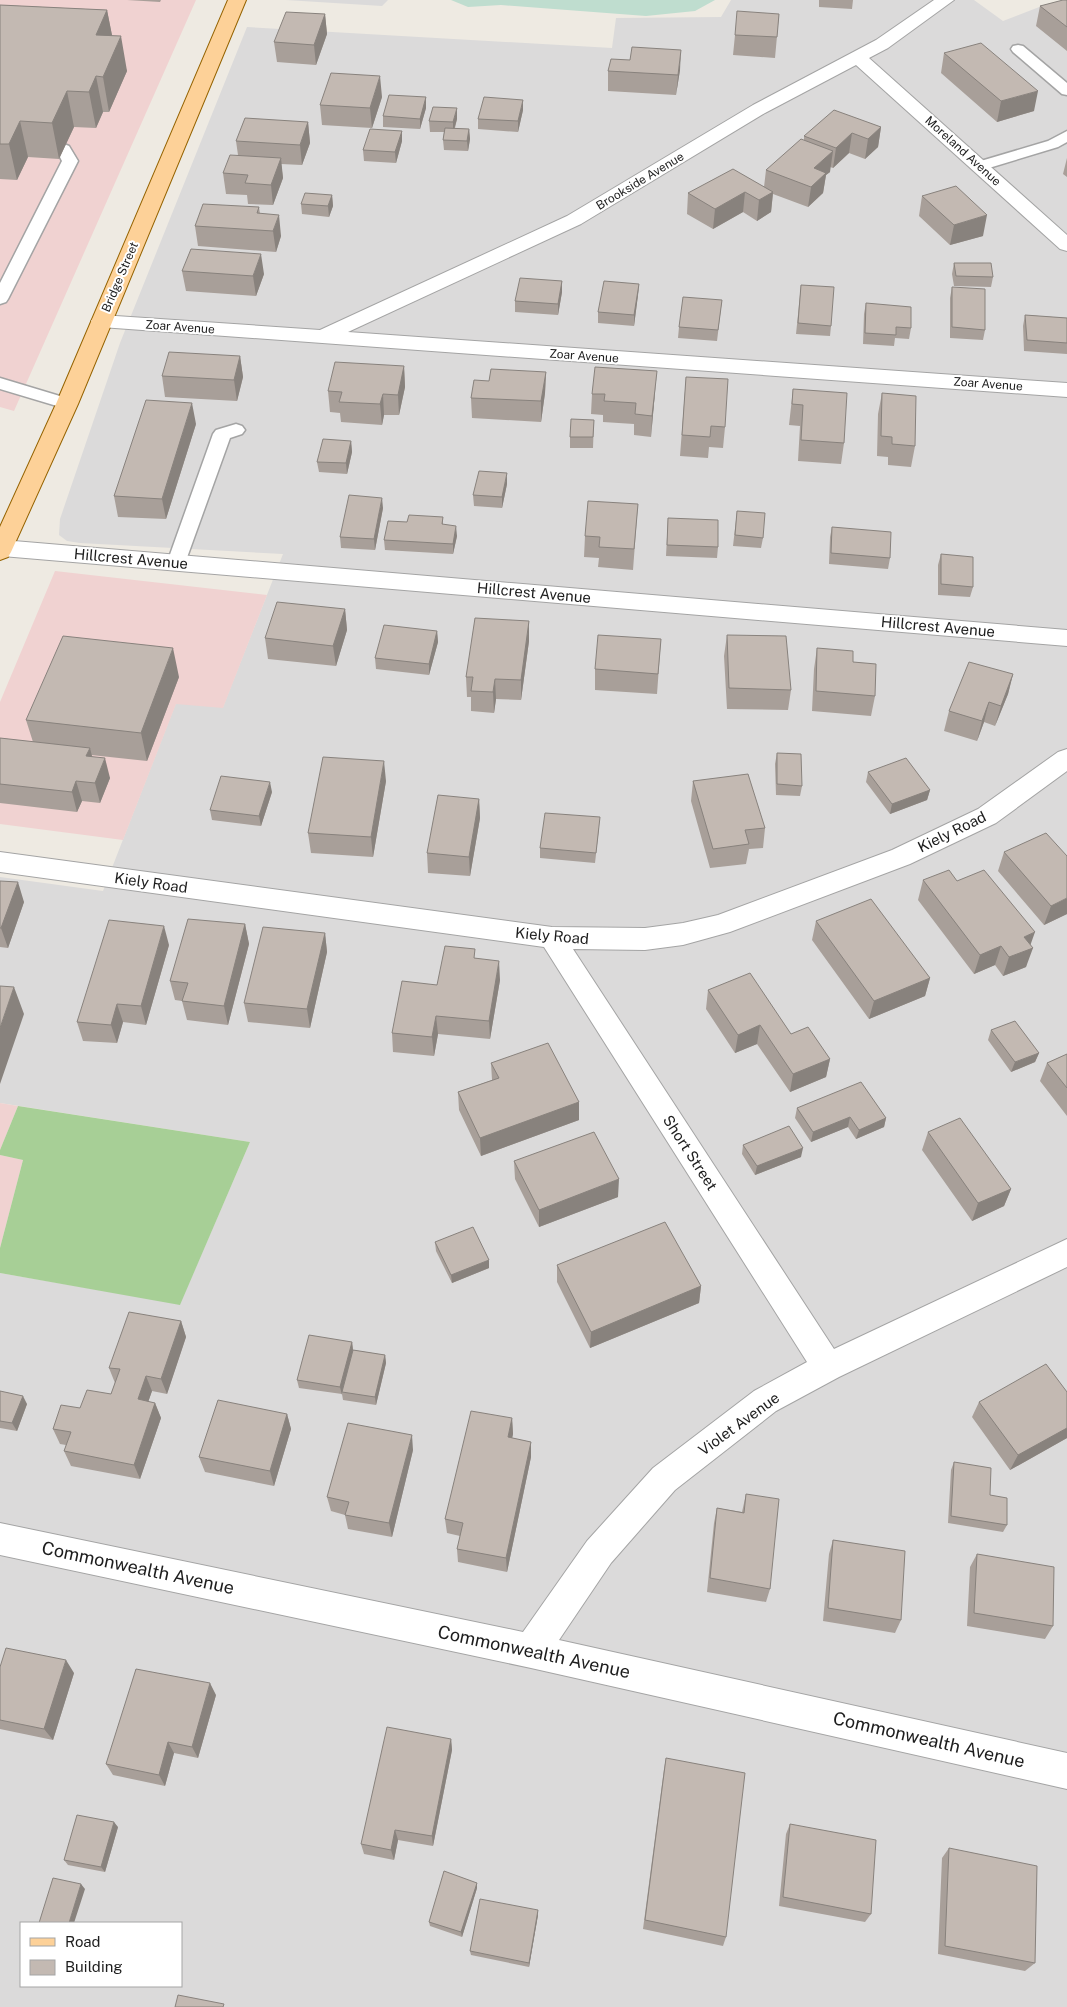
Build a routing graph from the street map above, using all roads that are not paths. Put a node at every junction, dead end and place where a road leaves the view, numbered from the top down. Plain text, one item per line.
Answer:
1 (237, 0) edge
2 (945, 0) edge
3 (1018, 49) dead end
4 (859, 58) junction
5 (1067, 91) edge
6 (1067, 136) edge
7 (64, 149) dead end
8 (979, 166) junction
9 (1067, 245) edge
10 (0, 298) edge
11 (101, 321) junction
12 (321, 337) junction
13 (0, 383) edge
14 (1067, 390) edge
15 (67, 404) junction
16 (236, 430) dead end
17 (1, 550) edge
18 (176, 563) junction
19 (1067, 638) edge
20 (1067, 758) edge
21 (0, 862) edge
22 (552, 938) junction
23 (1067, 1252) edge
24 (828, 1367) junction
25 (0, 1539) edge
26 (531, 1651) junction
27 (1067, 1770) edge

1 - 11 main road, Bridge Street
2 - 4 street, Brookside Avenue
3 - 5 lane
4 - 8 street, Moreland Avenue
4 - 12 street, Brookside Avenue
6 - 8 lane
7 - 10 lane
8 - 9 street, Moreland Avenue
11 - 12 street, Zoar Avenue
11 - 15 main road, Bridge Street
12 - 14 street, Zoar Avenue
13 - 15 lane
15 - 17 main road, Bridge Street
16 - 18 lane
17 - 18 street, Hillcrest Avenue
18 - 19 street, Hillcrest Avenue
20 - 22 street, Kiely Road
21 - 22 street, Kiely Road
22 - 24 street, Short Street
23 - 24 street, Violet Avenue
24 - 26 street, Violet Avenue
25 - 26 street, Commonwealth Avenue
26 - 27 street, Commonwealth Avenue

